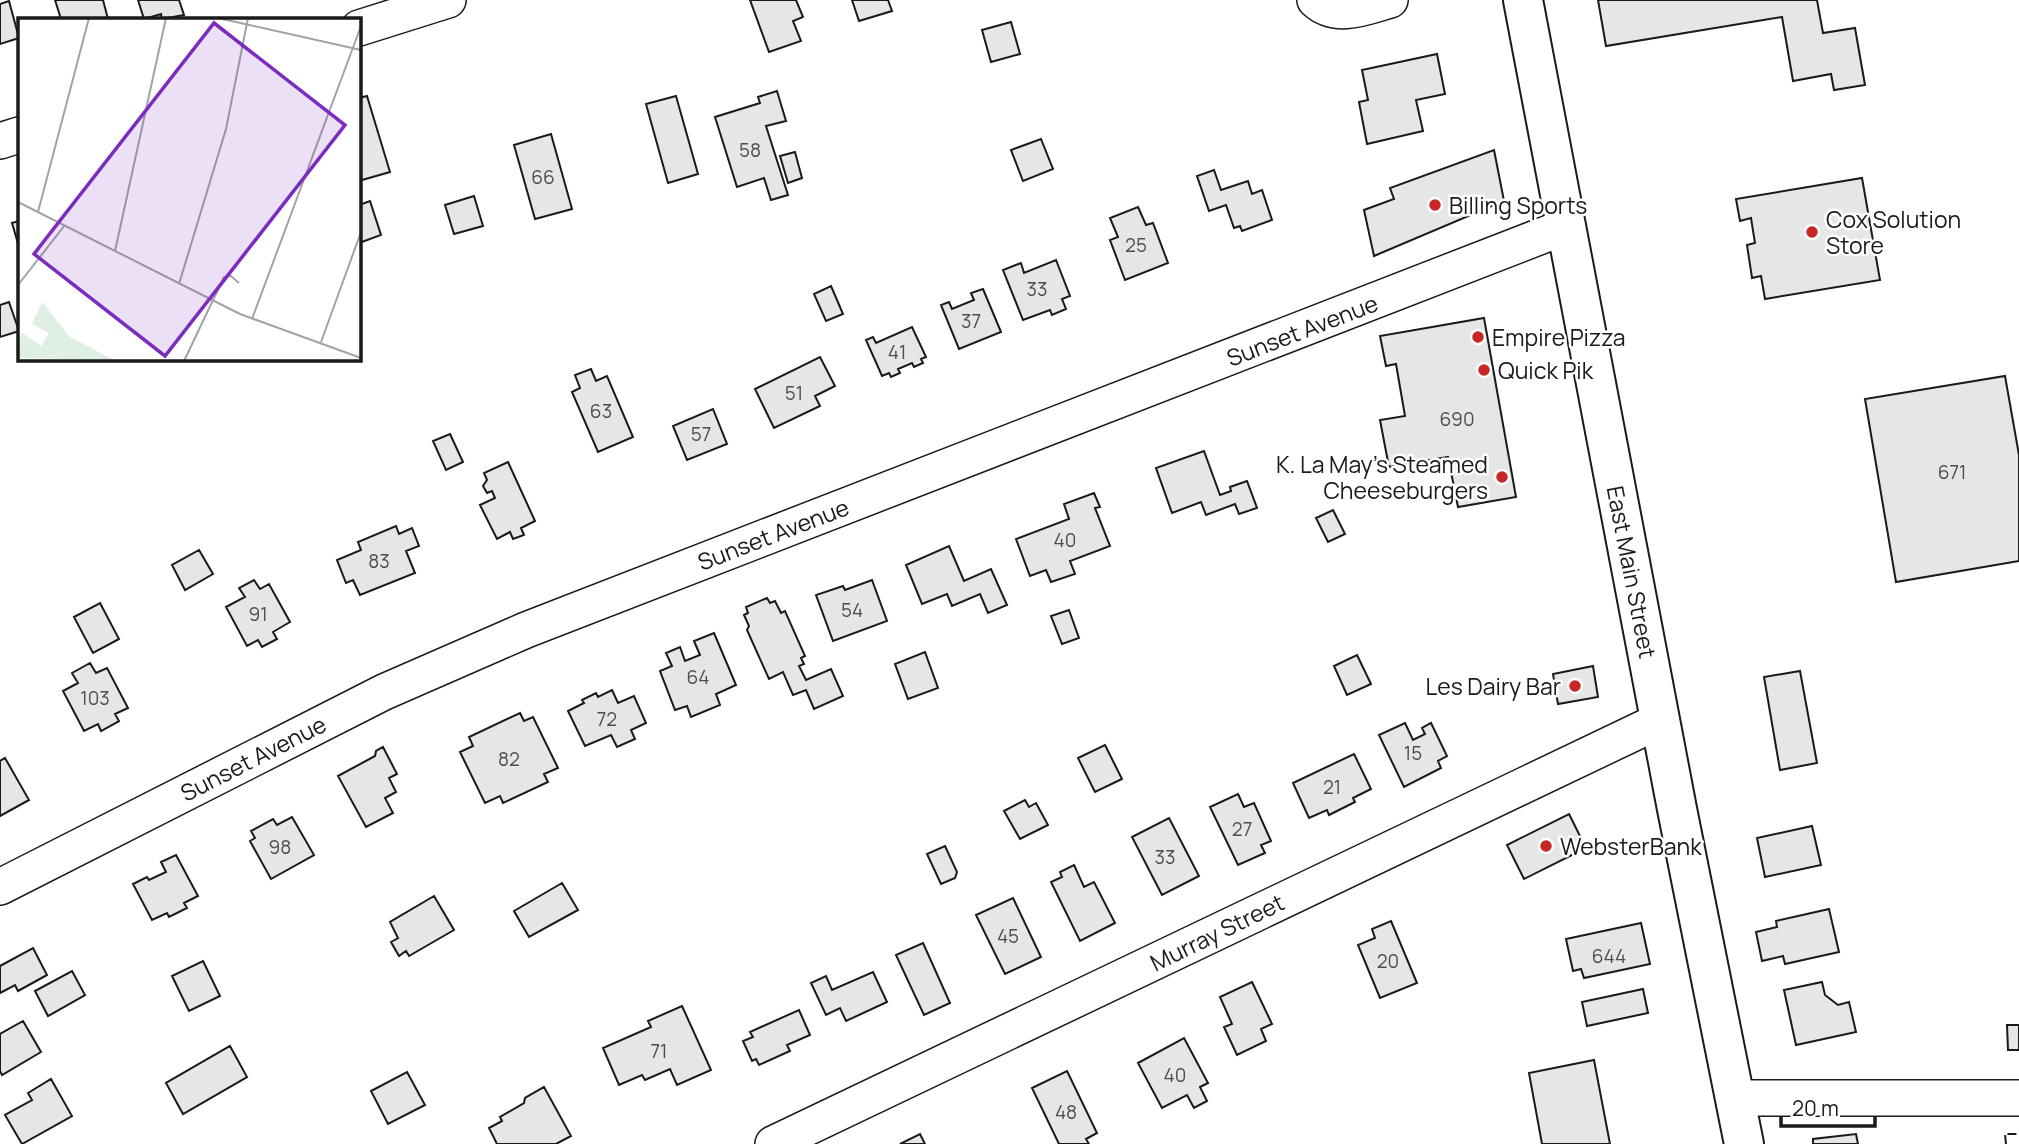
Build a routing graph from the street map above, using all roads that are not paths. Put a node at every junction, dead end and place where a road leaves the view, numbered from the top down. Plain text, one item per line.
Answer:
1 (448, 0) edge
2 (1315, 0) edge
3 (1390, 0) edge
4 (1523, 0) edge
5 (360, 28) edge
6 (18, 135) edge
7 (0, 141) edge
8 (1567, 226) junction
9 (1661, 720) junction
10 (0, 887) edge
11 (1734, 1098) junction
12 (2019, 1098) edge
13 (773, 1144) edge
14 (1744, 1144) edge

1 - 5 street
2 - 3 street
4 - 8 main road, East Main Street
6 - 7 street
8 - 9 main road, East Main Street
8 - 10 street, Sunset Avenue
9 - 11 main road, East Main Street
9 - 13 street, Murray Street
11 - 12 street
11 - 14 main road, East Main Street

